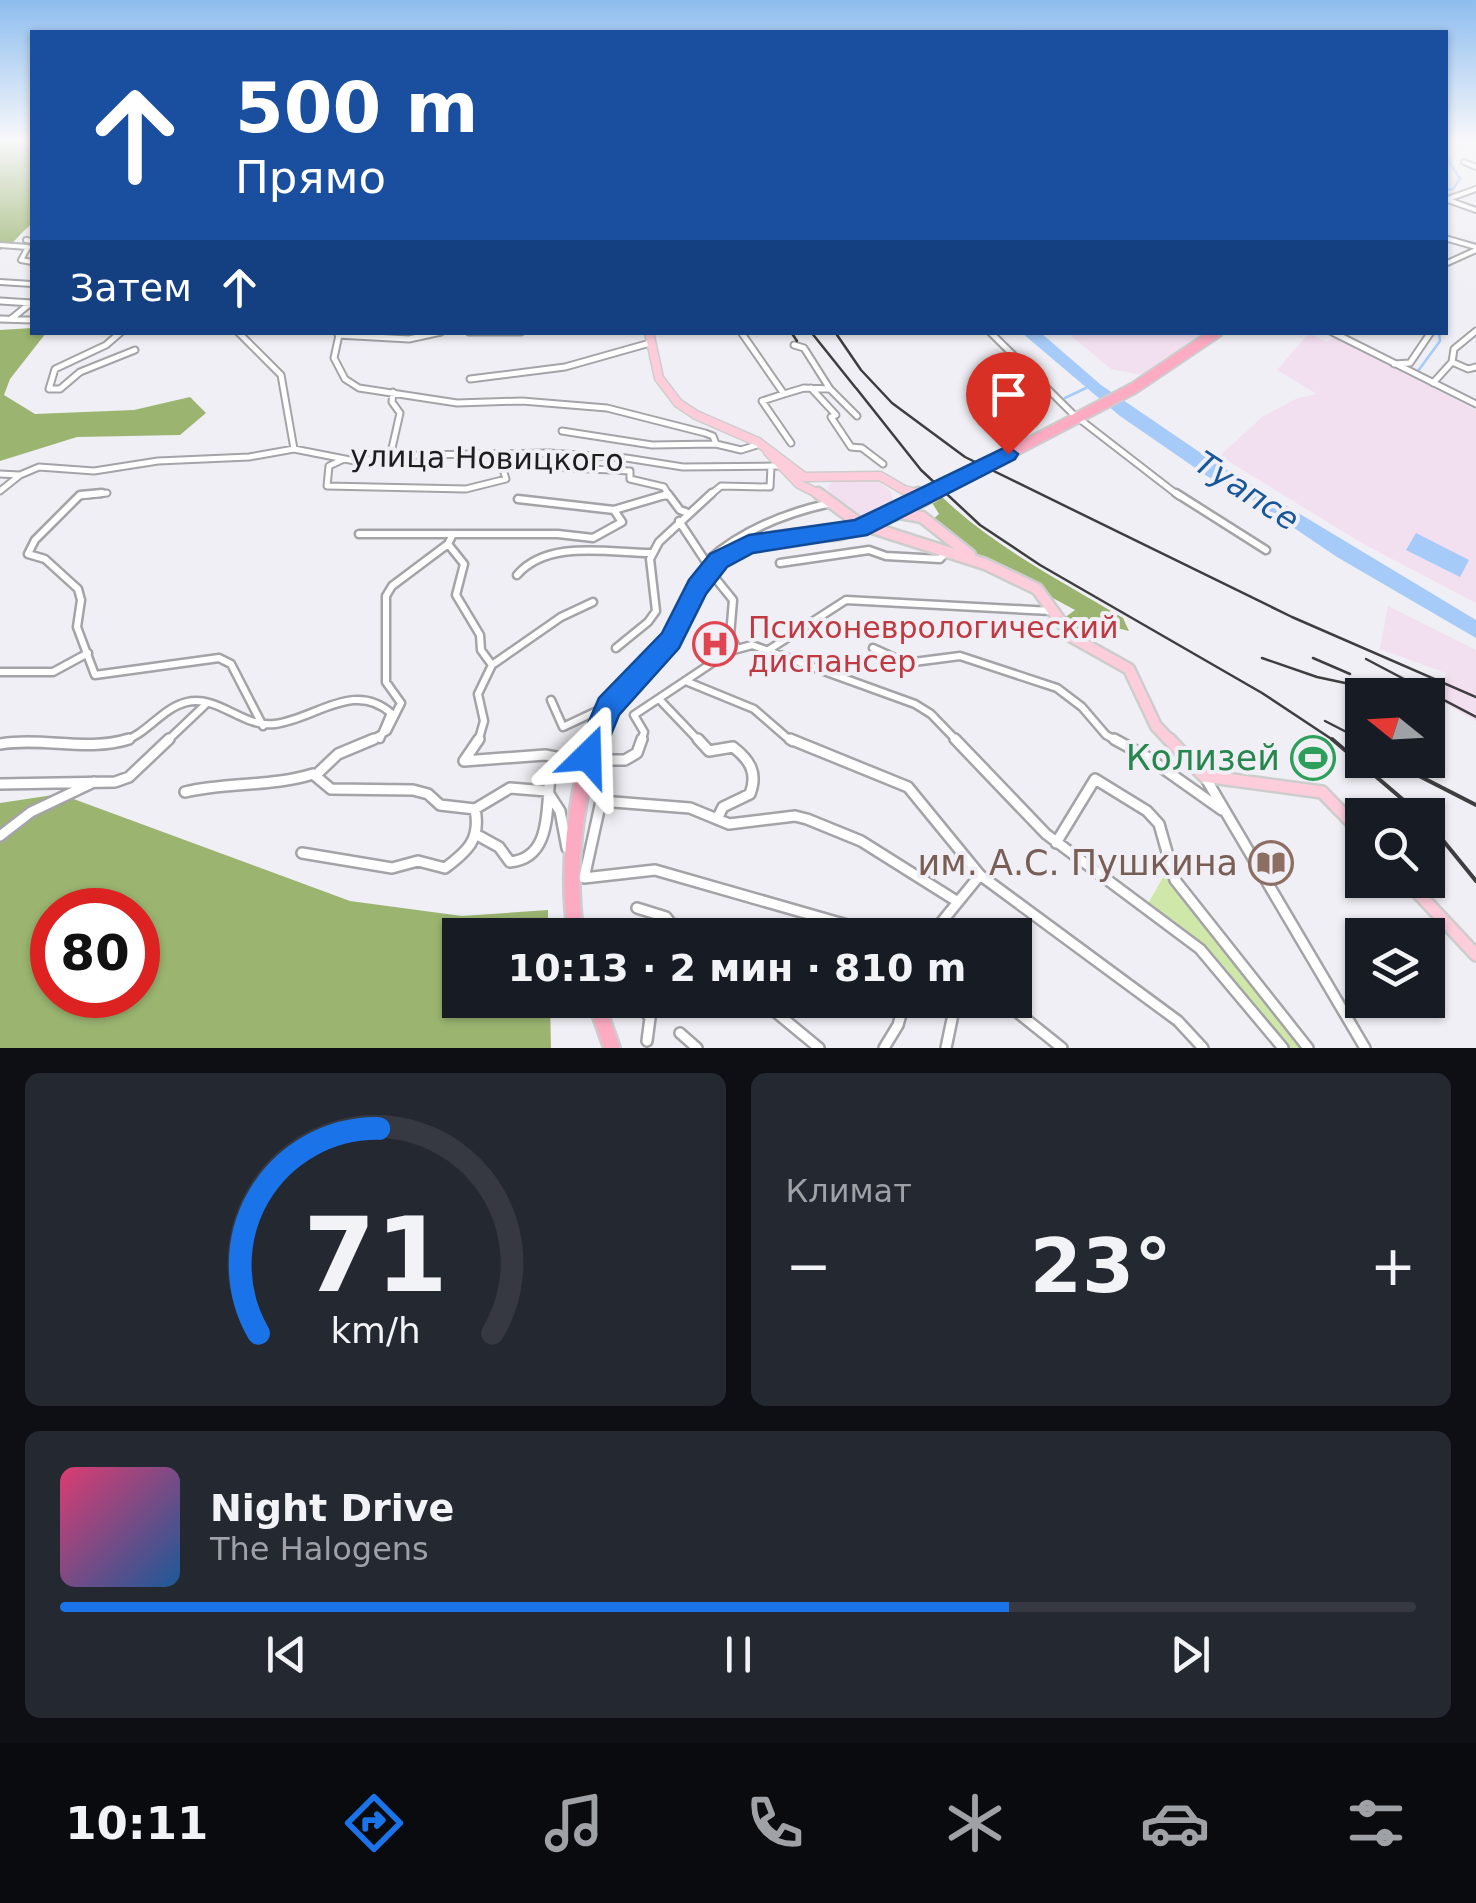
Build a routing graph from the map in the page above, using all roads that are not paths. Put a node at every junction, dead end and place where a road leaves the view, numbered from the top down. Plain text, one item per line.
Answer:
1 (1474, 189) edge
2 (1448, 198) edge
3 (1448, 200) edge
4 (1476, 210) edge
5 (1448, 239) edge
6 (0, 245) edge
7 (1476, 249) edge
8 (30, 262) edge
9 (1448, 263) edge
10 (0, 282) edge
11 (30, 284) edge
12 (0, 301) edge
13 (30, 302) edge
14 (30, 304) edge
15 (0, 318) edge
16 (10, 319) junction
17 (30, 320) edge
18 (1476, 331) edge
19 (117, 335) edge
20 (241, 335) edge
21 (337, 335) edge
22 (348, 335) edge
23 (390, 335) edge
24 (412, 335) edge
25 (649, 335) edge
26 (743, 335) edge
27 (993, 335) edge
28 (1213, 335) edge
29 (1338, 335) edge
30 (1429, 335) edge
31 (382, 338) junction
32 (650, 343) junction
33 (794, 345) dead end
34 (135, 350) dead end
35 (1452, 362) junction
36 (1392, 364) junction
37 (1476, 367) edge
38 (470, 379) dead end
39 (1433, 383) junction
40 (812, 388) junction
41 (830, 388) junction
42 (393, 392) junction
43 (784, 394) junction
44 (1476, 404) edge
45 (857, 416) dead end
46 (1079, 416) junction
47 (562, 431) dead end
48 (790, 443) dead end
49 (716, 444) junction
50 (294, 448) junction
51 (764, 448) junction
52 (508, 453) junction
53 (548, 453) junction
54 (346, 458) junction
55 (390, 458) junction
56 (882, 464) dead end
57 (774, 466) junction
58 (719, 468) junction
59 (0, 474) edge
60 (20, 475) junction
61 (840, 477) junction
62 (802, 481) junction
63 (893, 482) junction
64 (813, 485) junction
65 (721, 486) junction
66 (0, 491) edge
67 (107, 492) dead end
68 (668, 494) junction
69 (932, 494) junction
70 (827, 498) junction
71 (518, 499) dead end
72 (614, 510) junction
73 (689, 513) junction
74 (895, 513) junction
75 (679, 522) junction
76 (935, 528) junction
77 (360, 534) dead end
78 (453, 534) junction
79 (448, 544) junction
80 (924, 544) junction
81 (946, 547) junction
82 (1266, 550) dead end
83 (652, 553) junction
84 (780, 563) dead end
85 (518, 575) dead end
86 (716, 579) dead end
87 (593, 602) dead end
88 (1050, 611) junction
89 (616, 648) dead end
90 (737, 648) junction
91 (873, 648) dead end
92 (767, 650) junction
93 (88, 653) junction
94 (492, 664) junction
95 (0, 672) edge
96 (687, 682) junction
97 (659, 699) junction
98 (551, 700) dead end
99 (206, 704) junction
100 (604, 714) junction
101 (263, 726) junction
102 (380, 738) junction
103 (0, 744) edge
104 (570, 760) junction
105 (317, 774) junction
106 (1204, 776) junction
107 (101, 779) junction
108 (0, 784) edge
109 (547, 791) junction
110 (185, 792) dead end
111 (475, 809) junction
112 (1222, 810) junction
113 (1345, 816) edge
114 (716, 819) junction
115 (0, 836) edge
116 (479, 836) junction
117 (1056, 843) junction
118 (302, 853) dead end
119 (573, 874) junction
120 (980, 875) junction
121 (1423, 898) edge
122 (958, 902) junction
123 (638, 908) dead end
124 (575, 918) edge
125 (667, 918) edge
126 (823, 918) edge
127 (945, 918) edge
128 (1476, 955) edge
129 (601, 1018) edge
130 (651, 1018) edge
131 (783, 1018) edge
132 (900, 1018) edge
133 (952, 1018) edge
134 (1024, 1018) edge
135 (680, 1033) dead end
136 (647, 1040) dead end
137 (612, 1048) edge
138 (696, 1048) edge
139 (819, 1048) edge
140 (884, 1048) edge
141 (946, 1048) edge
142 (1062, 1048) edge
143 (1204, 1048) edge
144 (1283, 1048) edge
145 (1308, 1048) edge
146 (1365, 1048) edge

1 - 2 street
3 - 4 street
5 - 7 street
6 - 8 street
7 - 9 street
10 - 11 street
12 - 13 street
14 - 16 street
15 - 16 street
16 - 17 street
18 - 35 street
19 - 34 street
20 - 50 street
21 - 42 street
22 - 31 street
23 - 31 street
24 - 31 street
25 - 32 main road
26 - 43 street
27 - 46 street
28 - 46 highway
29 - 36 street
30 - 36 street
32 - 38 street
32 - 51 main road
33 - 41 street
35 - 37 street
35 - 39 street
36 - 39 street
39 - 44 street
40 - 41 street
40 - 43 street
40 - 56 street
41 - 45 street
42 - 49 street
42 - 55 street
43 - 48 street
46 - 69 highway, bridge
46 - 82 street
47 - 49 street
49 - 51 street
50 - 54 street, улица Новицкого
50 - 60 street, улица Новицкого
51 - 57 main road
51 - 62 main road
52 - 53 street, улица Новицкого
52 - 54 street
52 - 55 street, улица Новицкого
53 - 58 street, улица Новицкого
53 - 68 street
54 - 55 street, улица Новицкого
57 - 58 street, улица Новицкого
57 - 62 main road
57 - 65 street
58 - 65 street
59 - 60 street, улица Новицкого
60 - 66 street
61 - 62 main road
61 - 63 main road
61 - 64 main road
61 - 70 main road
62 - 64 main road
62 - 70 main road
63 - 69 main road
63 - 74 main road
64 - 70 main road
65 - 73 street
67 - 93 street
68 - 72 street
68 - 73 street
69 - 74 highway
69 - 76 main road
70 - 75 street
70 - 80 main road
71 - 72 street
72 - 78 street
73 - 75 street
74 - 76 main road
74 - 100 highway, bridge
75 - 83 street
76 - 80 main road
76 - 81 main road
77 - 78 street
78 - 79 street
79 - 94 street
79 - 102 street
80 - 81 main road
81 - 84 street
81 - 88 main road
83 - 85 street
83 - 89 street
86 - 90 street
87 - 94 street
88 - 92 street
88 - 106 main road
90 - 92 street
90 - 96 street
91 - 112 street
92 - 117 street
93 - 95 street
93 - 101 street
94 - 104 street
96 - 97 street
96 - 120 street
97 - 104 street, bridge
97 - 114 street
98 - 100 street
99 - 101 street
99 - 103 street
99 - 107 street
100 - 119 highway
101 - 102 street
102 - 105 street
104 - 109 street
105 - 110 street
105 - 111 street
106 - 112 street
106 - 113 main road
107 - 108 street
107 - 115 street
109 - 111 street
109 - 116 street
109 - 119 street
111 - 116 street
112 - 146 street
114 - 122 street
114 - 126 street
116 - 118 street
117 - 144 street
117 - 145 street
119 - 124 highway
120 - 122 street
120 - 143 street
121 - 128 main road
122 - 127 street
123 - 125 street
129 - 137 highway
130 - 136 street
131 - 139 street
132 - 140 street
133 - 141 street
134 - 142 street
135 - 138 street

